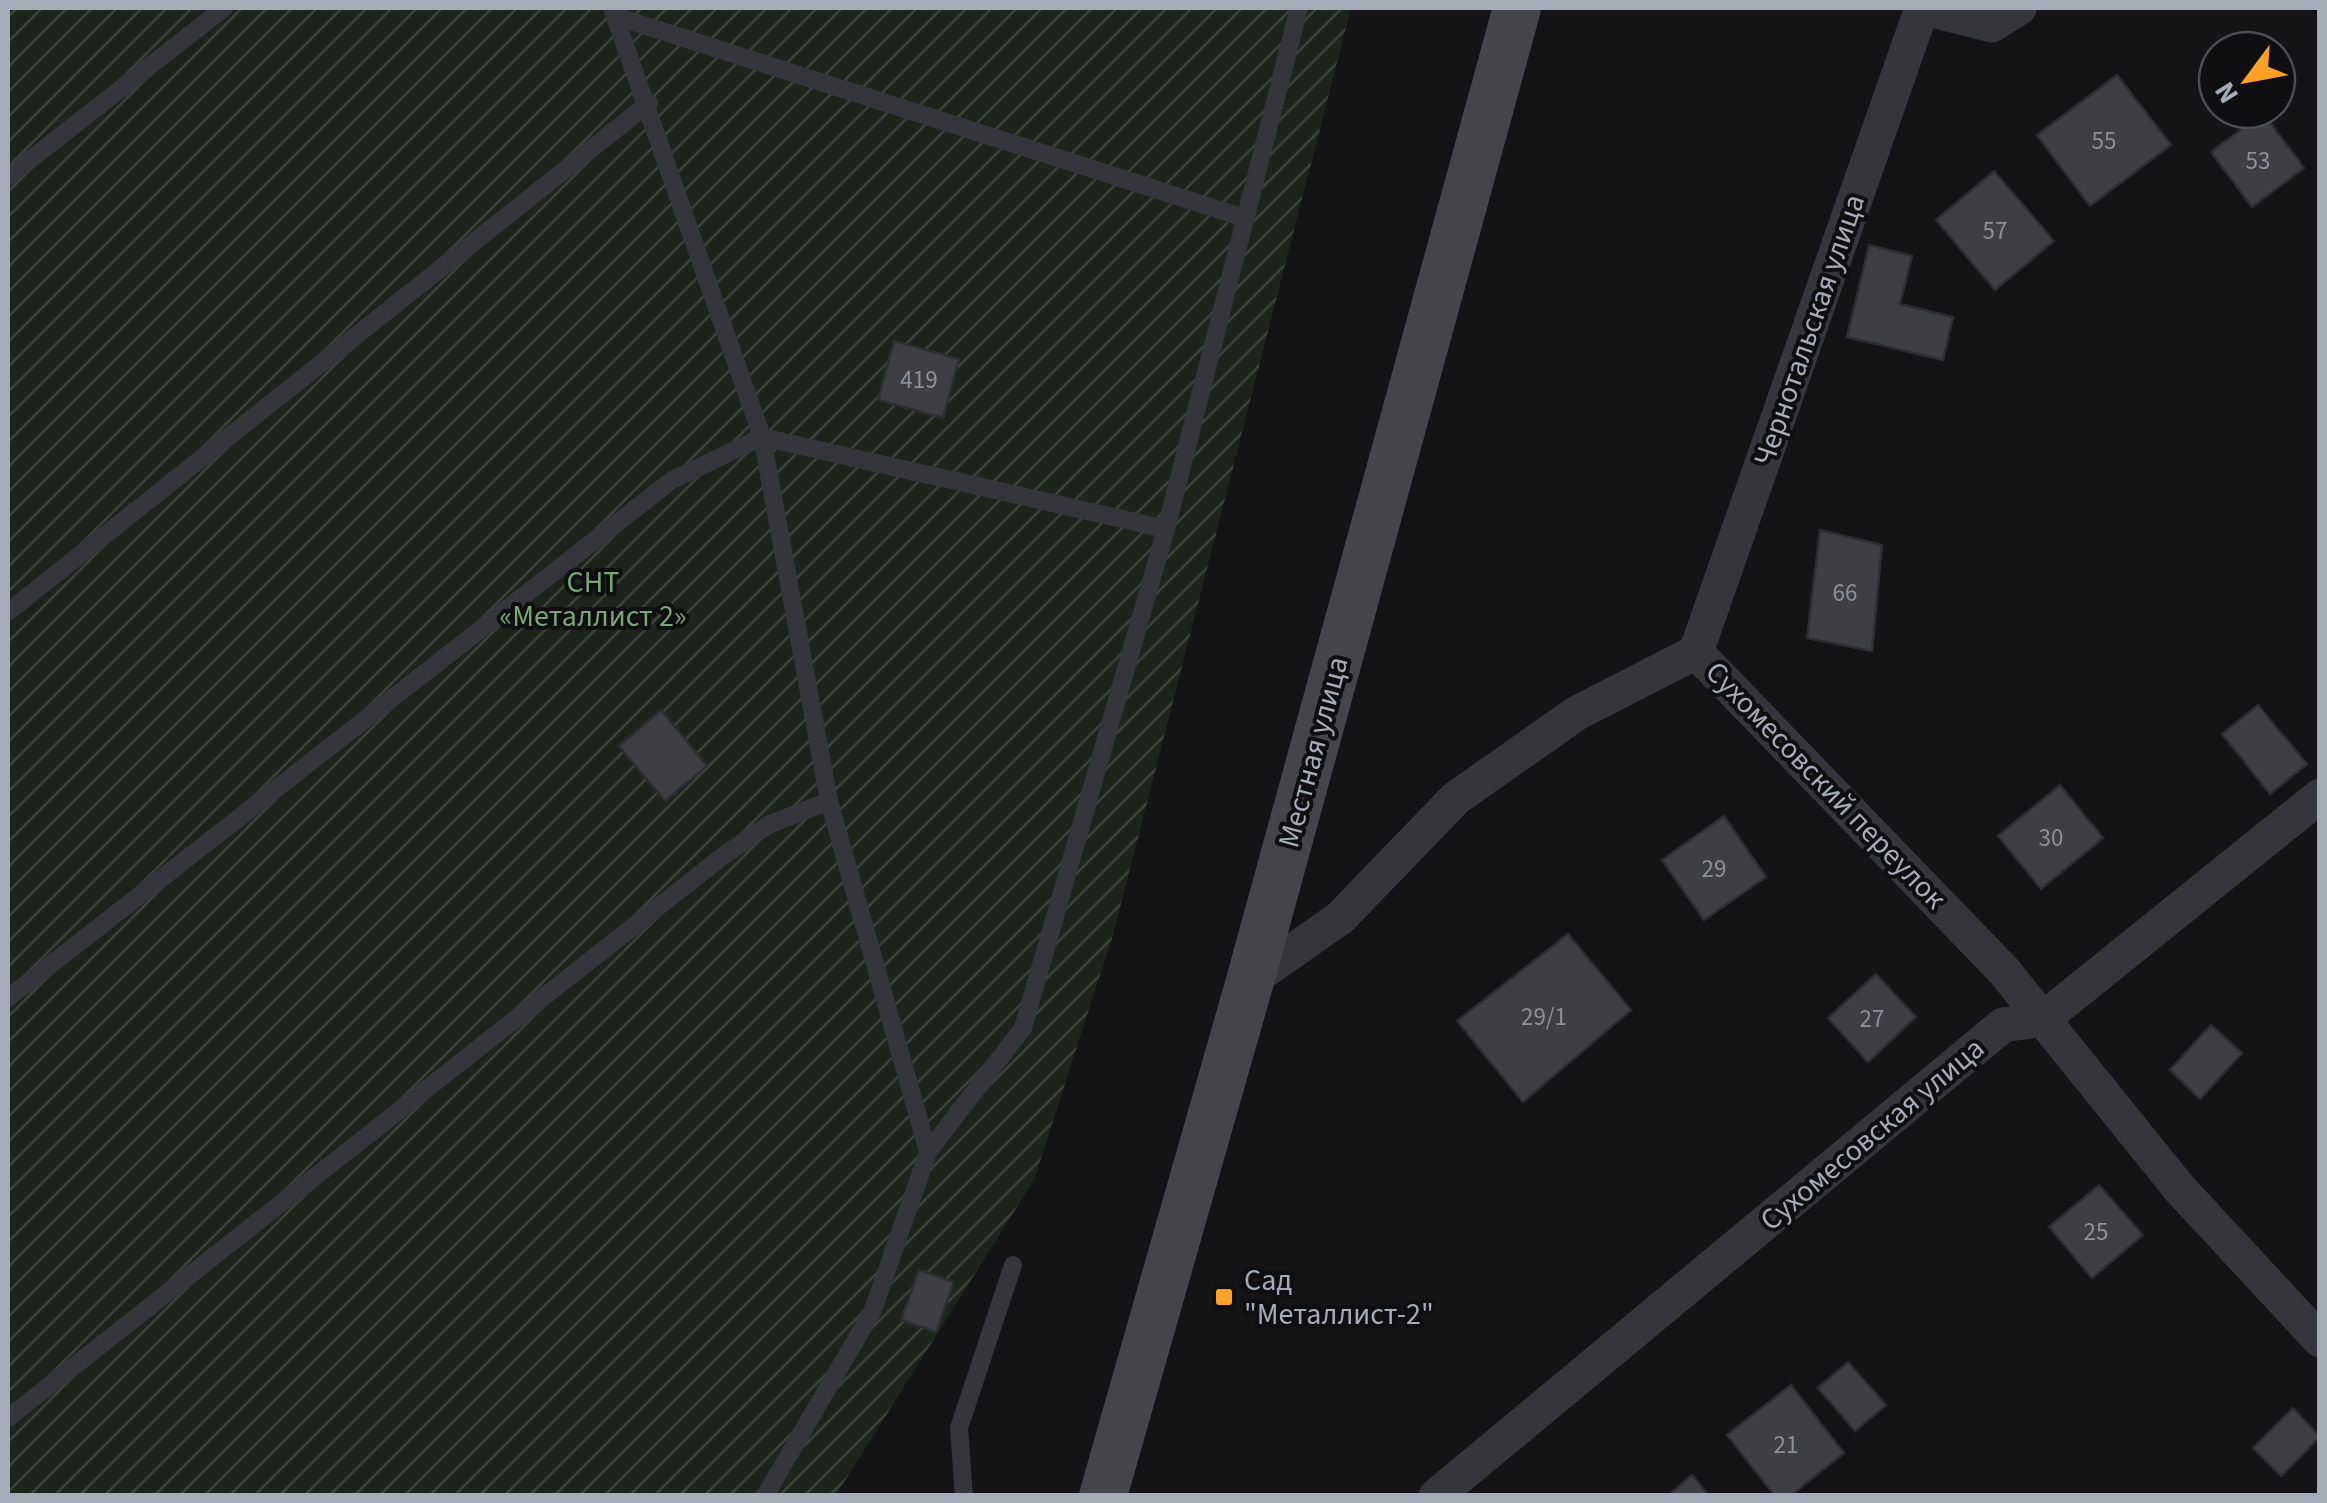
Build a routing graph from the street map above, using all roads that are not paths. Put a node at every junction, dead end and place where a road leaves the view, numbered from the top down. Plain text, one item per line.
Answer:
1 (224, 8) edge
2 (1298, 8) edge
3 (1517, 8) edge
4 (1924, 8) edge
5 (2019, 8) edge
6 (613, 12) edge
7 (648, 104) junction
8 (8, 177) edge
9 (1245, 218) junction
10 (762, 438) junction
11 (1166, 528) junction
12 (8, 612) edge
13 (1696, 652) junction
14 (2320, 796) edge
15 (829, 801) junction
16 (1250, 981) junction
17 (8, 998) edge
18 (2043, 1019) junction
19 (928, 1152) junction
20 (1013, 1265) dead end
21 (2320, 1340) edge
22 (8, 1418) edge
23 (765, 1496) edge
24 (964, 1496) edge
25 (1103, 1496) edge
26 (1436, 1496) edge

1 - 8 lane
2 - 9 lane
3 - 16 main road, Местная улица
4 - 5 street, Чернотальская улица
4 - 13 street, Чернотальская улица
6 - 7 lane
6 - 9 lane
7 - 10 lane
7 - 12 lane
9 - 11 lane
10 - 11 lane
10 - 15 lane
10 - 17 lane
11 - 19 lane
13 - 16 street, Сухомесовский переулок
13 - 18 street, Сухомесовский переулок
14 - 18 street, Сухомесовская улица
15 - 19 lane
15 - 22 lane
16 - 25 main road, Местная улица
18 - 21 street, Сухомесовский переулок
18 - 26 street, Сухомесовская улица
19 - 23 lane
20 - 24 lane

